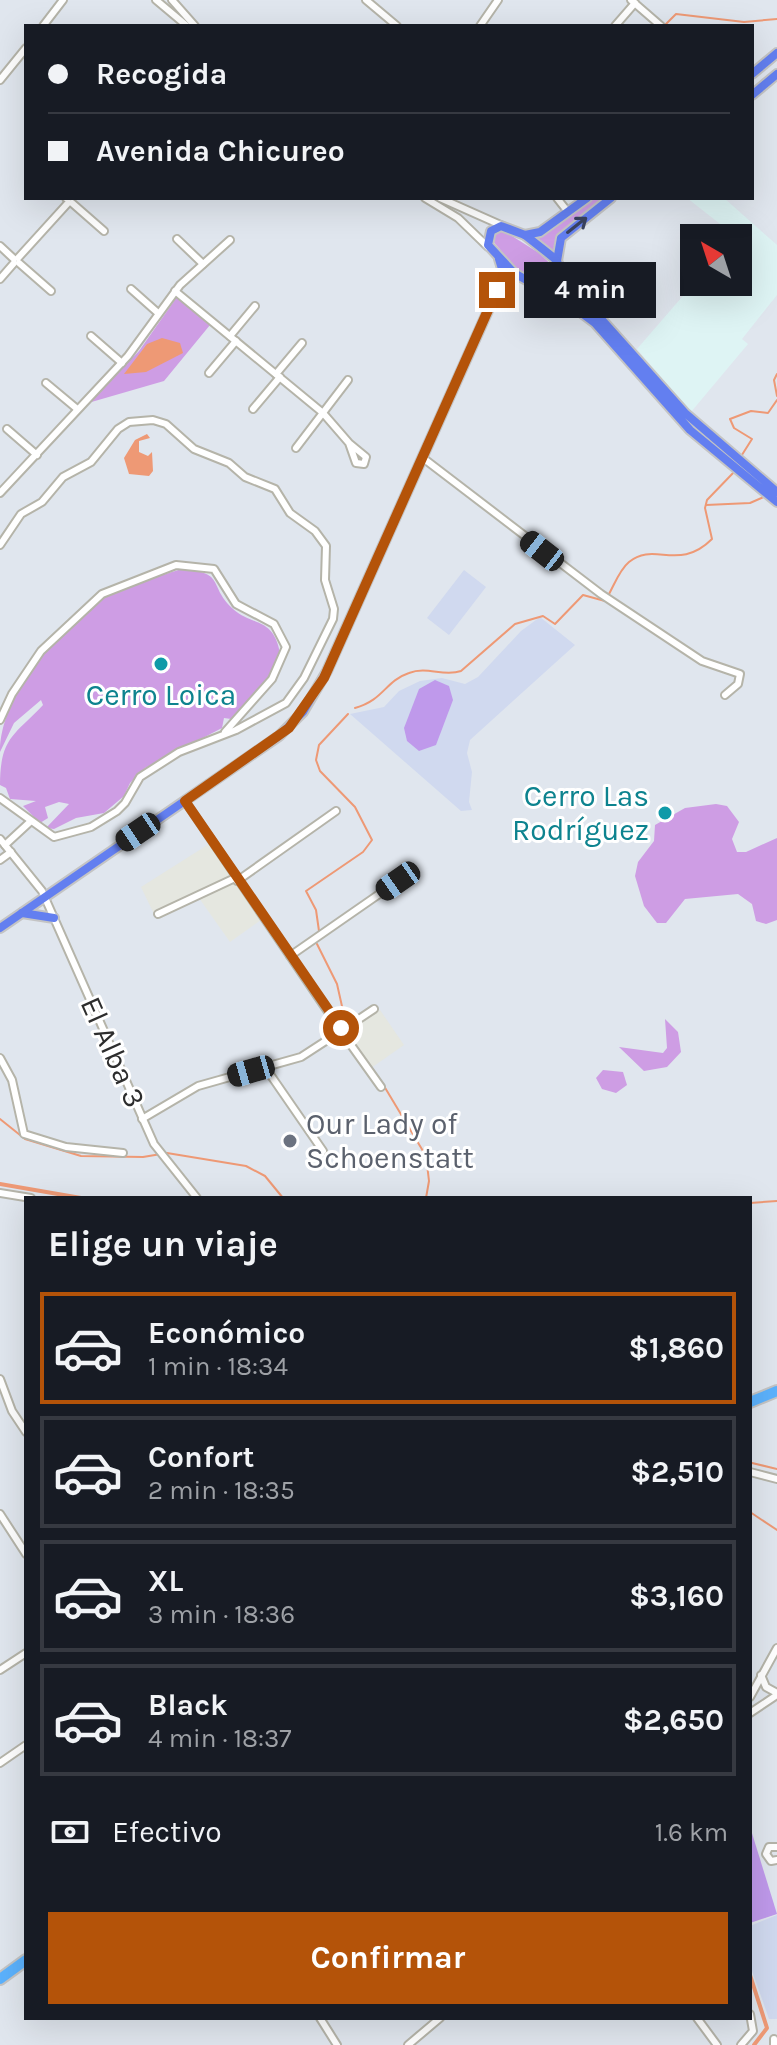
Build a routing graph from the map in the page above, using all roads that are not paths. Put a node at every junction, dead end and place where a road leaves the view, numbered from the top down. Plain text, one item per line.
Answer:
1 (63, 0) edge
2 (156, 0) edge
3 (164, 0) edge
4 (172, 0) edge
5 (366, 0) edge
6 (498, 0) edge
7 (634, 1) edge
8 (167, 9) junction
9 (45, 24) edge
10 (185, 24) edge
11 (193, 24) edge
12 (395, 24) edge
13 (481, 24) edge
14 (617, 24) edge
15 (659, 24) edge
16 (24, 50) edge
17 (777, 53) edge
18 (754, 72) edge
19 (777, 74) edge
20 (0, 80) edge
21 (754, 93) edge
22 (70, 200) edge
23 (428, 200) edge
24 (444, 200) edge
25 (559, 200) edge
26 (584, 200) edge
27 (608, 200) edge
28 (568, 212) junction
29 (503, 226) junction
30 (104, 231) dead end
31 (525, 235) junction
32 (177, 239) dead end
33 (230, 240) dead end
34 (0, 246) edge
35 (489, 247) junction
36 (499, 259) junction
37 (16, 261) junction
38 (557, 261) junction
39 (203, 264) junction
40 (564, 271) junction
41 (518, 276) junction
42 (0, 279) edge
43 (499, 286) junction
44 (131, 289) dead end
45 (51, 291) dead end
46 (175, 291) junction
47 (542, 291) junction
48 (255, 306) dead end
49 (158, 313) junction
50 (91, 336) dead end
51 (230, 336) junction
52 (236, 341) junction
53 (302, 343) dead end
54 (122, 363) junction
55 (209, 373) dead end
56 (278, 375) junction
57 (348, 380) dead end
58 (46, 383) dead end
59 (76, 408) junction
60 (253, 409) dead end
61 (323, 413) junction
62 (7, 429) dead end
63 (349, 443) dead end
64 (296, 448) dead end
65 (37, 455) junction
66 (423, 458) junction
67 (737, 465) junction
68 (0, 493) edge
69 (772, 494) edge
70 (0, 545) edge
71 (725, 695) dead end
72 (0, 720) edge
73 (222, 734) junction
74 (0, 798) edge
75 (185, 801) junction
76 (336, 811) dead end
77 (31, 821) junction
78 (2, 842) edge
79 (11, 852) junction
80 (0, 860) edge
81 (236, 879) junction
82 (398, 881) dead end
83 (44, 896) junction
84 (22, 913) junction
85 (50, 914) junction
86 (158, 914) dead end
87 (0, 928) edge
88 (290, 956) junction
89 (374, 1009) dead end
90 (341, 1031) junction
91 (0, 1058) edge
92 (265, 1067) junction
93 (381, 1087) dead end
94 (142, 1119) junction
95 (323, 1151) dead end
96 (123, 1153) dead end
97 (0, 1193) edge
98 (195, 1196) edge
99 (24, 1197) edge
100 (0, 1379) edge
101 (777, 1385) edge
102 (773, 1393) edge
103 (752, 1395) edge
104 (752, 1401) edge
105 (24, 1429) edge
106 (752, 1473) edge
107 (777, 1479) edge
108 (0, 1514) edge
109 (24, 1551) edge
110 (777, 1648) edge
111 (24, 1654) edge
112 (0, 1670) edge
113 (761, 1672) junction
114 (752, 1692) edge
115 (777, 1694) edge
116 (752, 1712) edge
117 (24, 1746) edge
118 (0, 1763) edge
119 (776, 1845) edge
120 (777, 1860) edge
121 (24, 1954) edge
122 (24, 1961) edge
123 (0, 1971) edge
124 (0, 1979) edge
125 (321, 2020) edge
126 (438, 2020) edge
127 (698, 2020) edge
128 (751, 2020) edge
129 (337, 2045) edge
130 (408, 2045) edge
131 (717, 2045) edge
132 (741, 2045) edge

1 - 9 street
2 - 8 street
3 - 8 street
4 - 11 street
5 - 12 street
6 - 13 street
7 - 14 street
7 - 15 street
8 - 10 street
16 - 20 street
17 - 18 main road
19 - 21 main road
22 - 30 street
22 - 37 street
23 - 35 street
24 - 29 street
25 - 28 street
26 - 28 main road
38 -> 27 main road
28 - 31 main road
29 - 31 main road
29 - 35 main road
31 - 38 main road
32 - 39 street
33 - 39 street
34 - 37 street
35 - 36 main road
36 - 41 main road
36 - 43 main road
37 - 42 street
37 - 45 street
38 - 40 main road
39 - 46 street
40 - 47 main road
40 - 67 main road
41 - 43 main road
41 - 47 main road
43 - 66 main road
44 - 49 street
46 - 49 street
46 - 51 street
47 - 67 main road
48 - 51 street
49 - 54 street
50 - 54 street
51 - 52 street
52 - 55 street
52 - 56 street
53 - 56 street
54 - 59 street
56 - 60 street
56 - 61 street
57 - 61 street
58 - 59 street
59 - 65 street
61 - 63 street
61 - 64 street
62 - 65 street
65 - 68 street
66 - 71 street
66 - 75 main road
67 - 69 main road
70 - 73 street
72 - 73 street
73 - 77 street
74 - 77 street
75 - 81 street
75 - 83 main road
76 - 81 street
77 - 78 street
78 - 79 street, El Alba 3
79 - 80 street
79 - 83 street, El Alba 3
81 - 86 street
81 - 88 street
82 - 88 street
83 - 84 main road
83 - 85 street, El Alba 3
84 - 85 main road
84 - 87 main road
85 - 94 street, El Alba 3
88 - 90 street
89 - 90 street
90 - 92 street
90 - 93 street
91 - 96 street
92 - 94 street
92 - 95 street
94 - 98 street, El Alba 3
97 - 99 street
100 - 105 street
101 - 103 highway
102 - 104 highway
106 - 107 street
108 - 109 street
110 - 113 street
111 - 112 street
113 - 114 street
113 - 115 street
115 - 116 street
117 - 118 street
119 - 120 street
121 - 123 highway
122 - 124 highway
125 - 129 street
126 - 130 street
127 - 131 street
128 - 132 street

